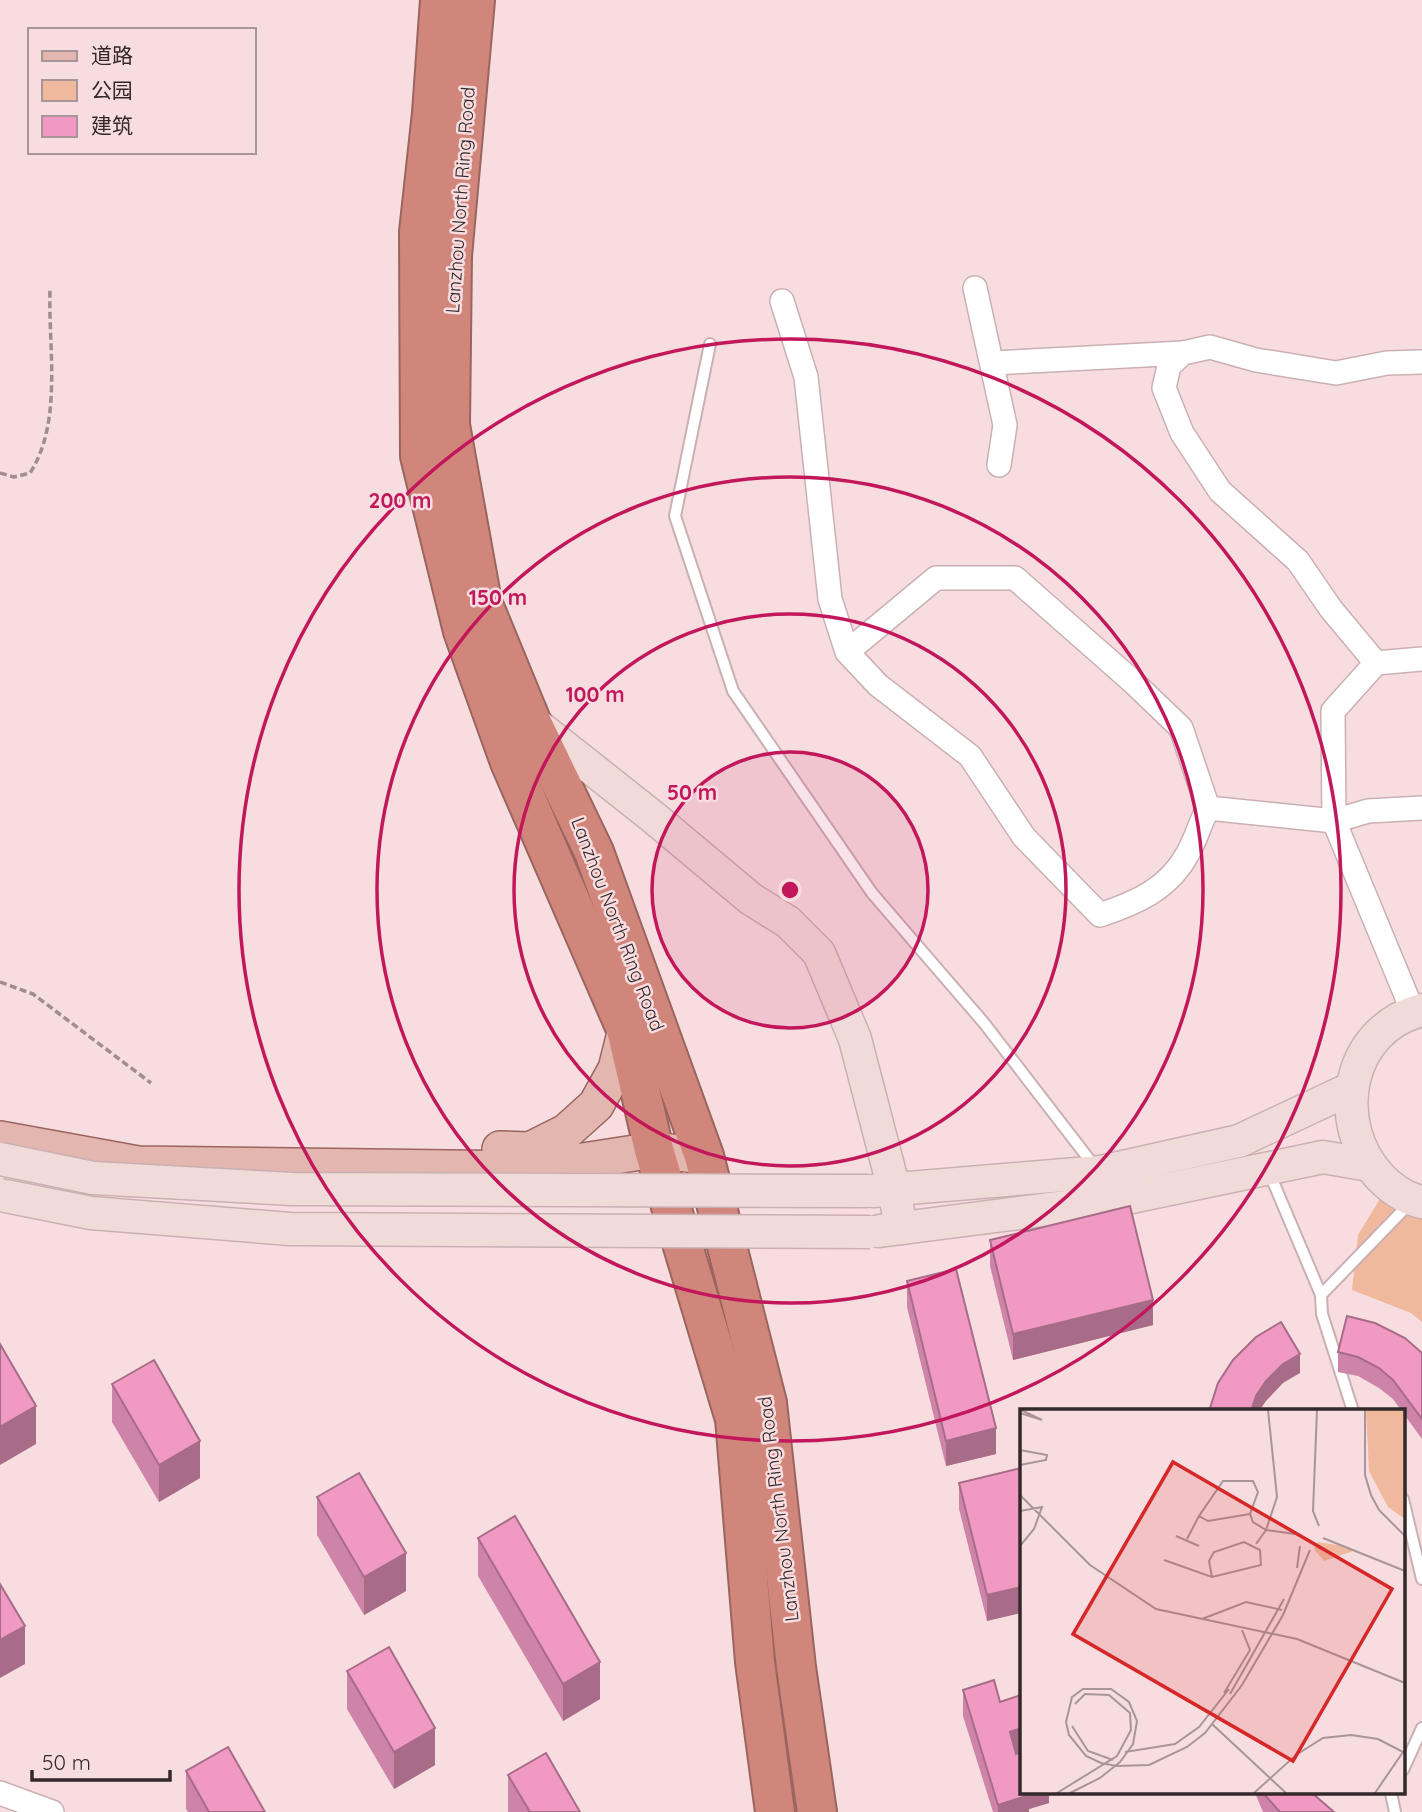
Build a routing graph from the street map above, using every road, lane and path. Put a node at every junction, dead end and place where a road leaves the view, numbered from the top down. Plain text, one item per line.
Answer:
1 (440, 0) edge
2 (475, 0) edge
3 (449, 117) junction
4 (975, 288) dead end
5 (50, 289) dead end
6 (782, 301) dead end
7 (710, 344) dead end
8 (1183, 353) junction
9 (1422, 362) edge
10 (993, 363) junction
11 (999, 464) dead end
12 (0, 473) edge
13 (847, 652) junction
14 (1422, 659) edge
15 (1376, 663) junction
16 (531, 721) junction
17 (1208, 808) junction
18 (1422, 808) edge
19 (1334, 821) junction
20 (0, 982) edge
21 (1418, 1011) edge
22 (626, 1029) junction
23 (151, 1083) dead end
24 (1352, 1088) junction
25 (0, 1120) edge
26 (0, 1139) edge
27 (654, 1150) junction
28 (704, 1156) junction
29 (0, 1159) edge
30 (1369, 1165) junction
31 (1267, 1169) junction
32 (1106, 1187) junction
33 (881, 1190) junction
34 (0, 1195) edge
35 (1418, 1201) edge
36 (886, 1230) junction
37 (1321, 1295) junction
38 (1352, 1409) edge
39 (1404, 1503) edge
40 (1422, 1579) edge
41 (1422, 1728) edge
42 (1404, 1768) edge
43 (0, 1793) edge
44 (1392, 1794) edge
45 (52, 1812) edge
46 (775, 1812) edge
47 (817, 1812) edge
48 (1395, 1812) edge

1 - 3 highway, Lanzhou North Ring Road
2 - 3 highway, Lanzhou North Ring Road
3 - 16 highway, Lanzhou North Ring Road
3 - 22 highway, Lanzhou North Ring Road
4 - 10 street
5 - 12 path
6 - 13 street
7 - 32 lane
8 - 9 street
8 - 10 street
8 - 15 street
10 - 11 street
13 - 17 street
13 - 17 street
14 - 15 street
15 - 19 street
16 - 28 highway, Lanzhou North Ring Road
16 - 33 main road
17 - 19 street
18 - 19 street
19 - 21 street
20 - 23 path
21 - 24 main road
22 - 25 main road
22 - 27 highway, Lanzhou North Ring Road
24 - 30 main road
24 - 32 main road
26 - 27 main road
27 - 28 main road
27 - 46 highway, Lanzhou North Ring Road
28 - 47 highway, Lanzhou North Ring Road
29 - 33 main road, bridge
30 - 31 main road
30 - 35 main road
31 - 32 main road
31 - 37 lane
32 - 33 main road
32 - 36 main road
33 - 36 main road
34 - 36 main road, bridge
35 - 37 lane
37 - 38 lane
39 - 40 lane
41 - 42 lane
43 - 45 street
44 - 48 lane

